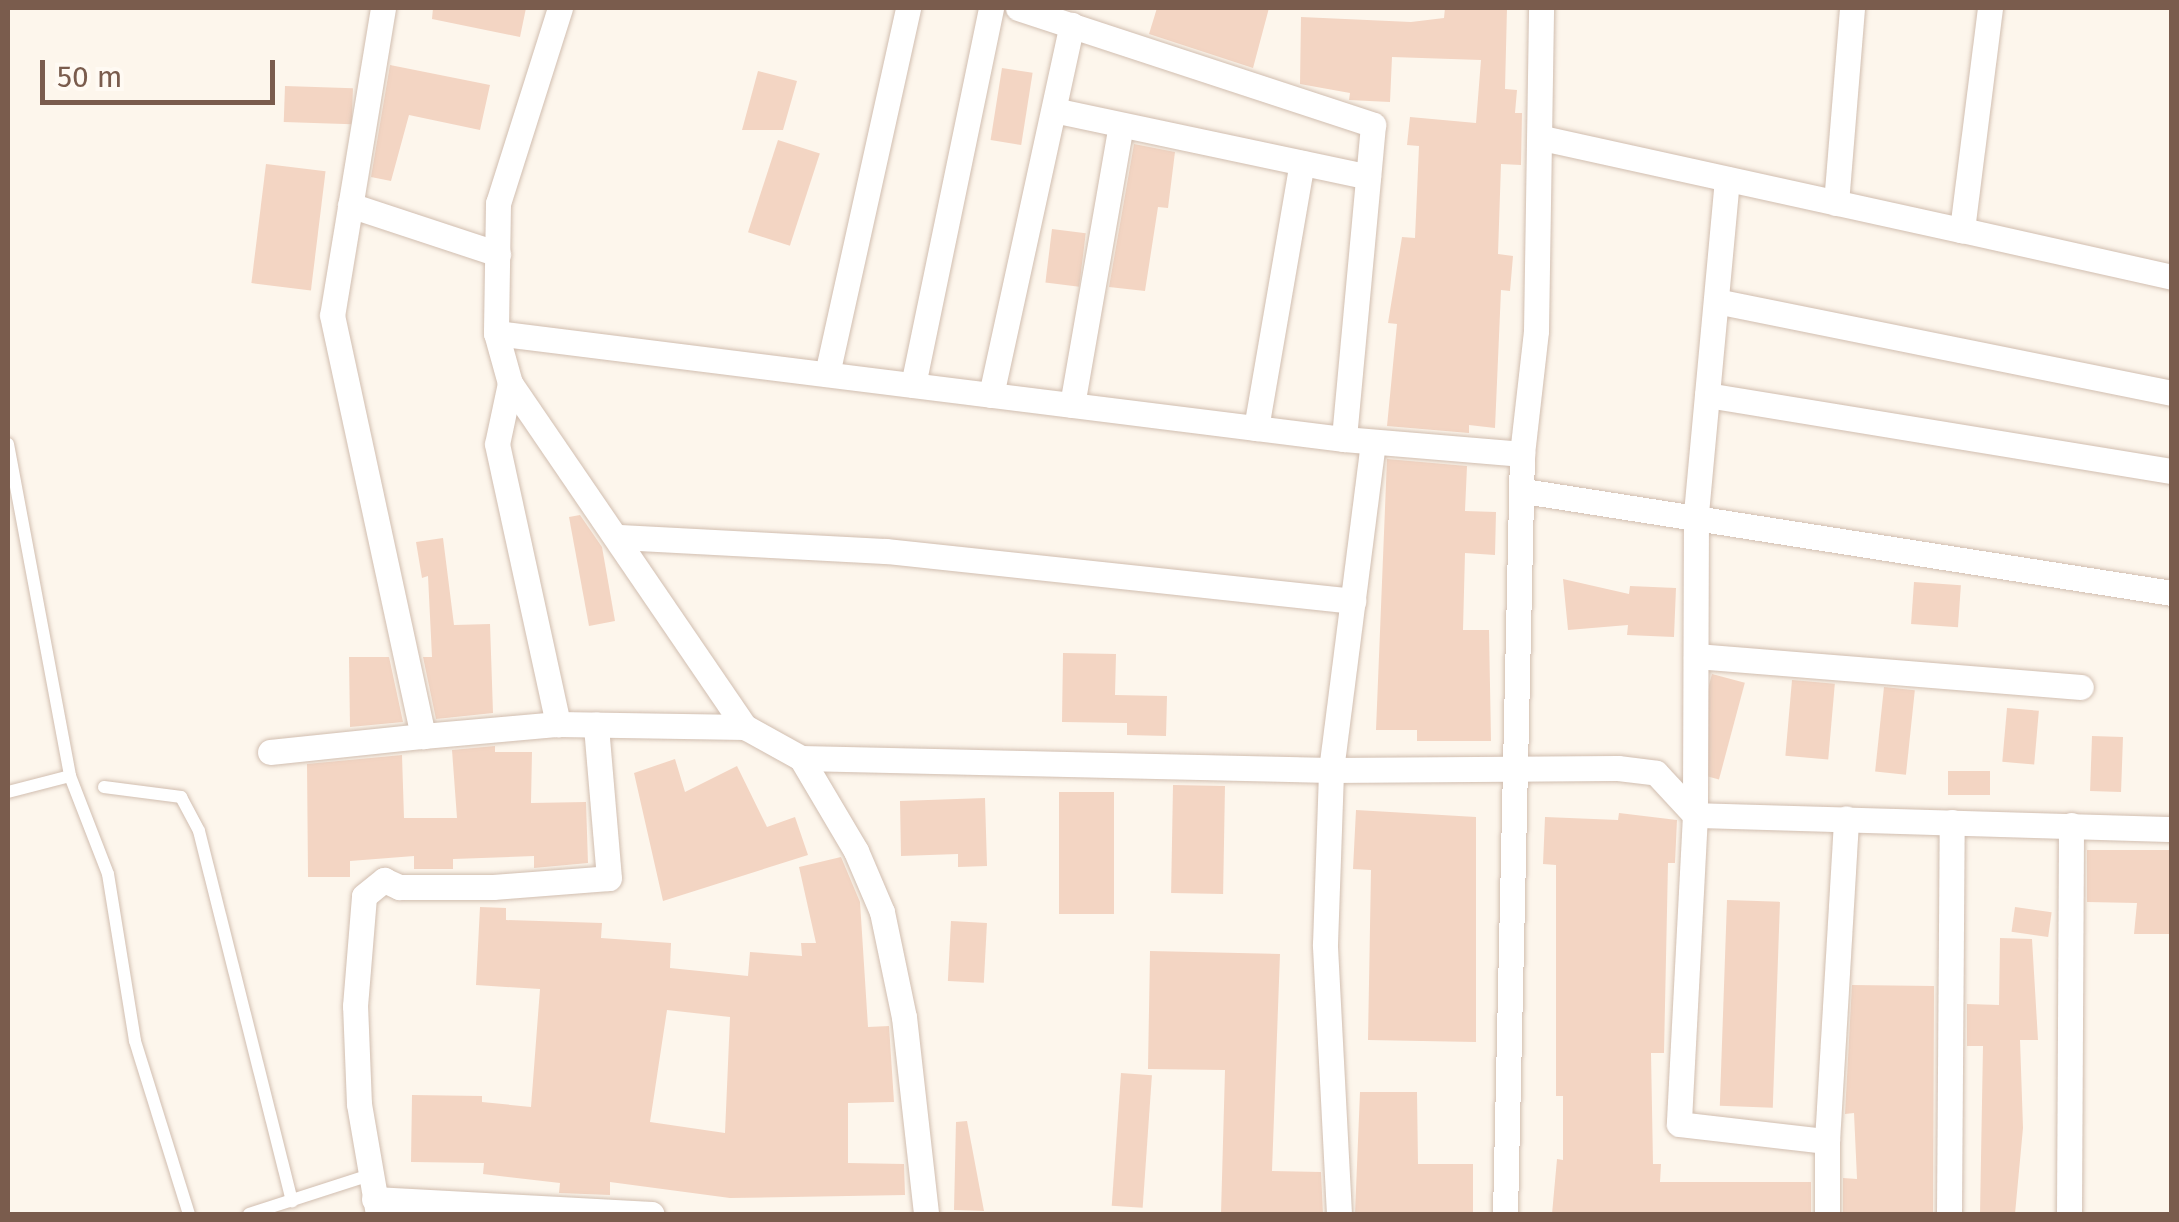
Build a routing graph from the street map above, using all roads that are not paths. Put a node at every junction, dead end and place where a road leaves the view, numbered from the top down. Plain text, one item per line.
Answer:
1 (383, 8) edge
2 (560, 8) edge
3 (908, 8) edge
4 (991, 8) edge
5 (1018, 8) edge
6 (1541, 8) edge
7 (1852, 8) edge
8 (1990, 8) edge
9 (1072, 25) junction
10 (1054, 110) junction
11 (1121, 125) junction
12 (1542, 138) junction
13 (1302, 163) junction
14 (1368, 177) junction
15 (1728, 179) junction
16 (1836, 203) junction
17 (350, 205) junction
18 (1962, 230) junction
19 (498, 254) junction
20 (2172, 277) edge
21 (1716, 301) junction
22 (496, 332) junction
23 (828, 374) junction
24 (510, 383) junction
25 (913, 385) junction
26 (2172, 393) edge
27 (991, 395) junction
28 (1707, 395) junction
29 (1072, 405) junction
30 (1256, 428) junction
31 (1344, 439) junction
32 (1372, 443) junction
33 (8, 444) edge
34 (1522, 454) junction
35 (2172, 471) edge
36 (1524, 491) junction
37 (1696, 514) junction
38 (618, 537) junction
39 (2172, 594) edge
40 (1353, 601) junction
41 (1696, 656) junction
42 (2081, 686) dead end
43 (558, 724) junction
44 (596, 725) junction
45 (745, 727) junction
46 (423, 736) junction
47 (270, 752) dead end
48 (801, 758) junction
49 (1518, 766) junction
50 (1331, 770) junction
51 (70, 776) junction
52 (104, 787) dead end
53 (8, 792) edge
54 (1695, 815) junction
55 (1846, 819) junction
56 (1952, 822) junction
57 (2071, 826) junction
58 (2172, 829) edge
59 (1827, 1140) junction
60 (374, 1196) edge
61 (292, 1201) junction
62 (188, 1214) edge
63 (248, 1214) edge
64 (652, 1214) edge
65 (926, 1214) edge
66 (1339, 1214) edge
67 (1504, 1214) edge
68 (1828, 1214) edge
69 (1949, 1214) edge
70 (2069, 1214) edge

1 - 17 street
2 - 19 street
3 - 23 street
4 - 25 street
5 - 9 street
6 - 12 street
7 - 16 street
8 - 18 street
9 - 10 street
9 - 14 street
10 - 11 street
10 - 27 street
11 - 13 street
11 - 29 street
12 - 15 street
12 - 34 street
13 - 14 street
13 - 30 street
14 - 31 street
15 - 16 street
15 - 21 street
16 - 18 street
17 - 19 street
17 - 46 street
18 - 20 street
19 - 22 street
21 - 26 street
21 - 28 street
22 - 23 street
22 - 24 street
23 - 25 street
24 - 38 street
24 - 43 street
25 - 27 street
27 - 29 street
28 - 35 street
28 - 37 street
29 - 30 street
30 - 31 street
31 - 32 street
32 - 34 street
32 - 40 street
33 - 51 lane
34 - 36 street
36 - 37 street
36 - 49 street
37 - 39 street
37 - 41 street
38 - 40 street
38 - 45 street
40 - 50 street
41 - 42 street
41 - 54 street
43 - 44 street
43 - 46 street
44 - 45 street
44 - 60 street
45 - 48 street
46 - 47 street
48 - 50 street
48 - 65 street
49 - 50 street
49 - 54 street
49 - 67 street
50 - 66 street
51 - 53 lane
51 - 62 lane
52 - 61 lane
54 - 55 street
54 - 59 street
55 - 56 street
55 - 59 street
56 - 57 street
56 - 69 street
57 - 58 street
57 - 70 street
59 - 68 street
60 - 61 lane
60 - 64 street
61 - 63 lane

